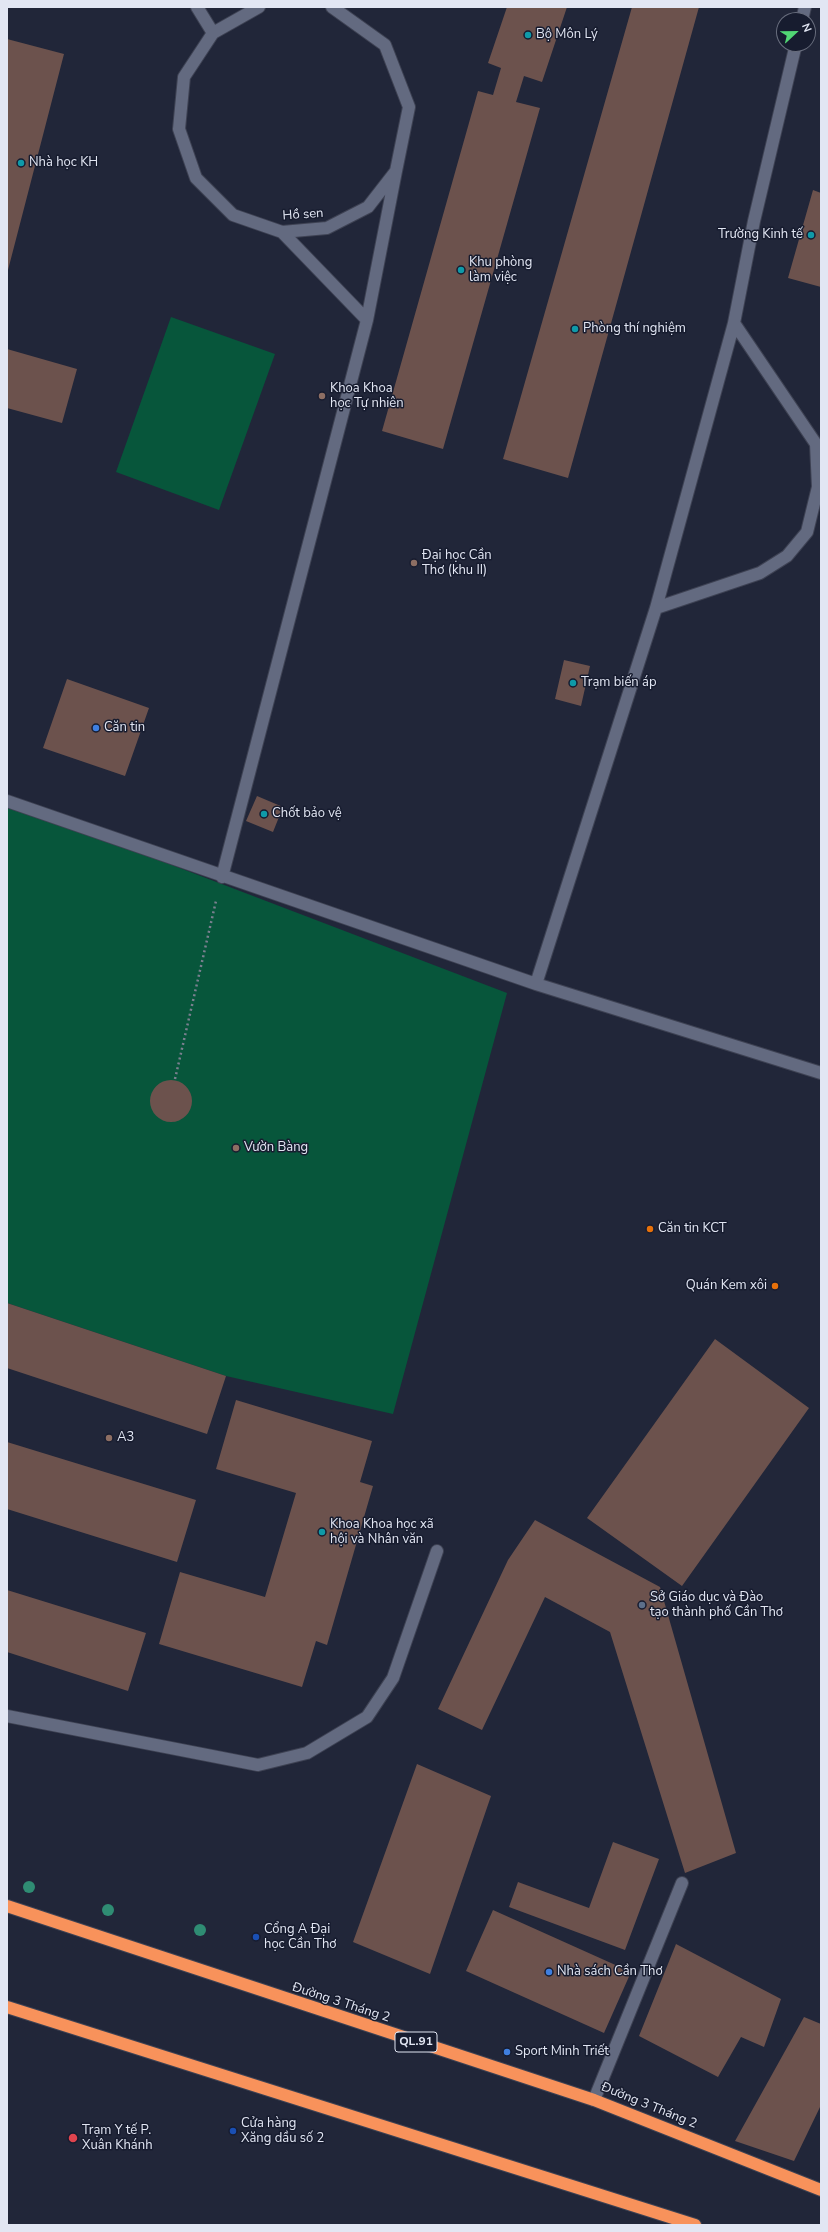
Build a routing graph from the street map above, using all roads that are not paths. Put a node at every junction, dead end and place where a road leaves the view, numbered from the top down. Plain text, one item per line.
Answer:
1 (197, 7) edge
2 (259, 7) edge
3 (332, 7) edge
4 (212, 33) junction
5 (794, 52) edge
6 (396, 171) junction
7 (282, 232) junction
8 (367, 320) junction
9 (734, 323) junction
10 (656, 608) junction
11 (7, 801) edge
12 (222, 877) junction
13 (536, 984) junction
14 (821, 1073) edge
15 (437, 1551) dead end
16 (7, 1716) edge
17 (682, 1884) dead end
18 (7, 1906) edge
19 (7, 2007) edge
20 (594, 2100) junction
21 (821, 2190) edge
22 (695, 2225) edge

1 - 4 street
2 - 4 street, Hồ sen
3 - 6 street, Hồ sen
4 - 7 street, Hồ sen
5 - 9 street
6 - 7 street, Hồ sen
6 - 8 street
7 - 8 street
8 - 12 street
9 - 10 street
9 - 10 street
10 - 13 street
11 - 12 street
12 - 13 street
13 - 14 street
15 - 16 street
17 - 20 street
18 - 20 highway, Đường 3 Tháng 2 / QL.91
19 - 22 highway
20 - 21 highway, Đường 3 Tháng 2 / QL.91

